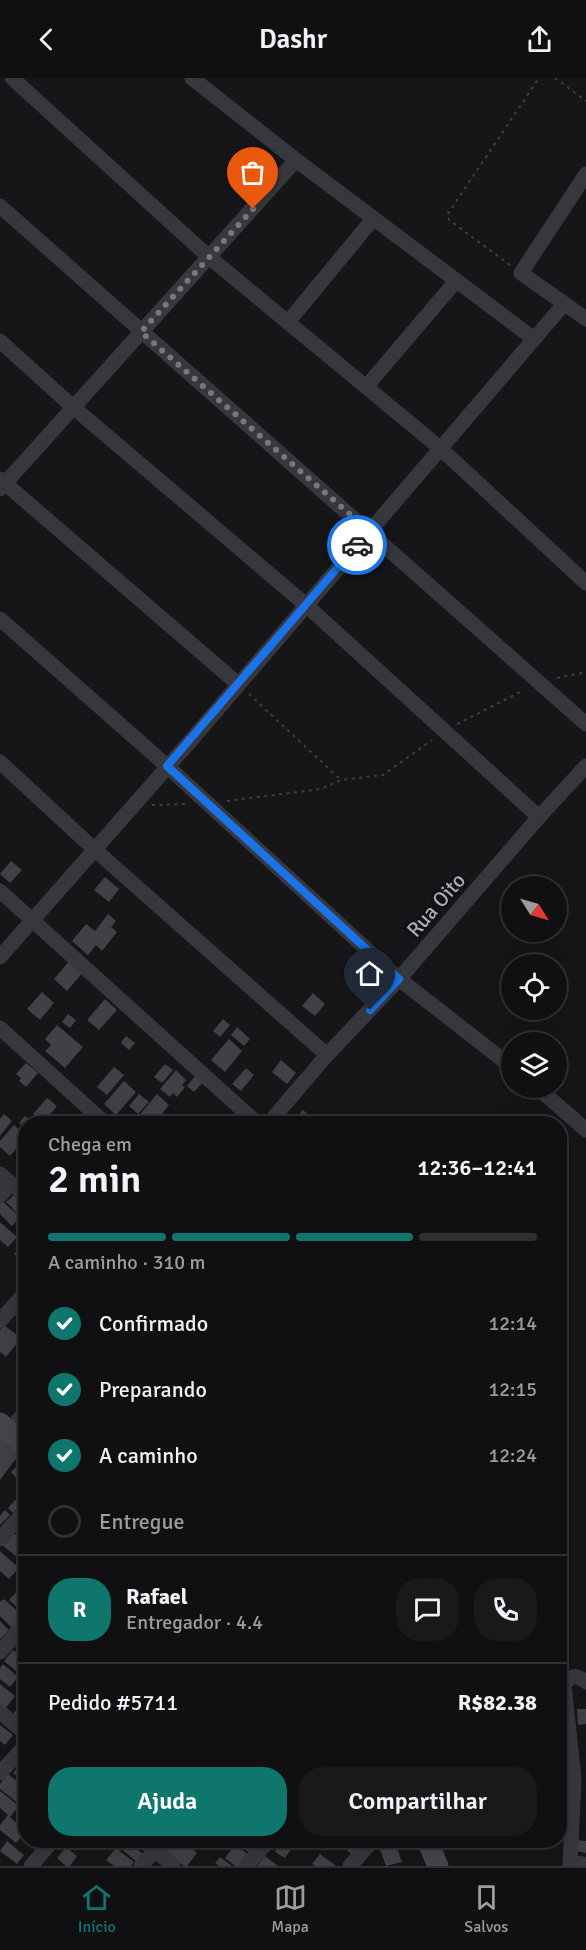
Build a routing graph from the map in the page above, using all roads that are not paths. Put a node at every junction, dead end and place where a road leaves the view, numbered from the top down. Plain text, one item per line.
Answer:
1 (7, 78) edge
2 (12, 78) edge
3 (192, 78) edge
4 (0, 86) edge
5 (296, 160) junction
6 (586, 174) edge
7 (0, 206) edge
8 (374, 219) junction
9 (209, 257) junction
10 (456, 281) junction
11 (564, 304) junction
12 (586, 319) edge
13 (288, 322) junction
14 (141, 332) junction
15 (534, 339) junction
16 (0, 341) edge
17 (366, 387) junction
18 (73, 407) junction
19 (440, 448) junction
20 (2, 484) edge
21 (369, 531) junction
22 (586, 583) edge
23 (306, 604) junction
24 (0, 619) edge
25 (238, 684) junction
26 (586, 724) edge
27 (0, 762) edge
28 (167, 766) junction
29 (586, 766) edge
30 (539, 817) junction
31 (94, 849) junction
32 (0, 891) edge
33 (33, 921) junction
34 (0, 957) edge
35 (399, 979) junction
36 (0, 1028) edge
37 (327, 1055) junction
38 (501, 1058) edge
39 (549, 1098) edge
40 (97, 1116) edge
41 (249, 1116) edge
42 (275, 1116) edge
43 (586, 1130) edge
44 (5, 1179) edge
45 (18, 1190) edge
46 (0, 1196) edge
47 (18, 1301) edge
48 (0, 1321) edge
49 (18, 1416) edge
50 (4, 1427) edge
51 (18, 1440) edge
52 (18, 1519) edge
53 (0, 1539) edge
54 (18, 1631) edge
55 (0, 1652) edge
56 (567, 1681) edge
57 (586, 1682) edge
58 (567, 1703) edge
59 (0, 1712) edge
60 (18, 1727) edge
61 (18, 1754) edge
62 (0, 1773) edge
63 (580, 1779) edge
64 (46, 1848) edge
65 (152, 1848) edge
66 (158, 1848) edge
67 (262, 1848) edge
68 (366, 1848) edge
69 (430, 1848) edge
70 (570, 1864) edge
71 (586, 1865) edge
72 (31, 1866) edge
73 (141, 1866) edge
74 (173, 1866) edge
75 (246, 1866) edge
76 (350, 1866) edge
77 (438, 1866) edge

1 - 4 street
2 - 9 street
3 - 5 street
5 - 8 street
5 - 9 street
6 - 11 street
7 - 14 street
8 - 10 street
8 - 13 street
9 - 13 street
9 - 14 street
10 - 15 street
10 - 17 street
11 - 12 street
11 - 15 street
13 - 17 street
14 - 18 street
14 - 21 street
15 - 19 street
16 - 18 street
17 - 19 street
18 - 20 street
18 - 23 street
19 - 21 street
19 - 22 street
20 - 25 street
21 - 23 street
21 - 26 street
23 - 25 street
23 - 30 street
24 - 28 street
25 - 28 street
27 - 31 street
28 - 31 street
28 - 35 street
29 - 30 street, Rua Oito
30 - 35 street, Rua Oito
31 - 33 street
31 - 37 street
32 - 33 street
33 - 34 street
33 - 41 street
35 - 37 street, Rua Oito
35 - 38 street
36 - 40 street
37 - 42 street, Rua Oito
39 - 43 street
44 - 45 street
44 - 46 street
47 - 48 street
49 - 50 street
50 - 51 street
52 - 53 street
54 - 55 street
56 - 57 street
58 - 63 street
59 - 60 street
61 - 62 street
63 - 70 street
64 - 72 street
65 - 73 street
66 - 74 street
67 - 75 street
68 - 76 street
69 - 77 street
70 - 71 street

